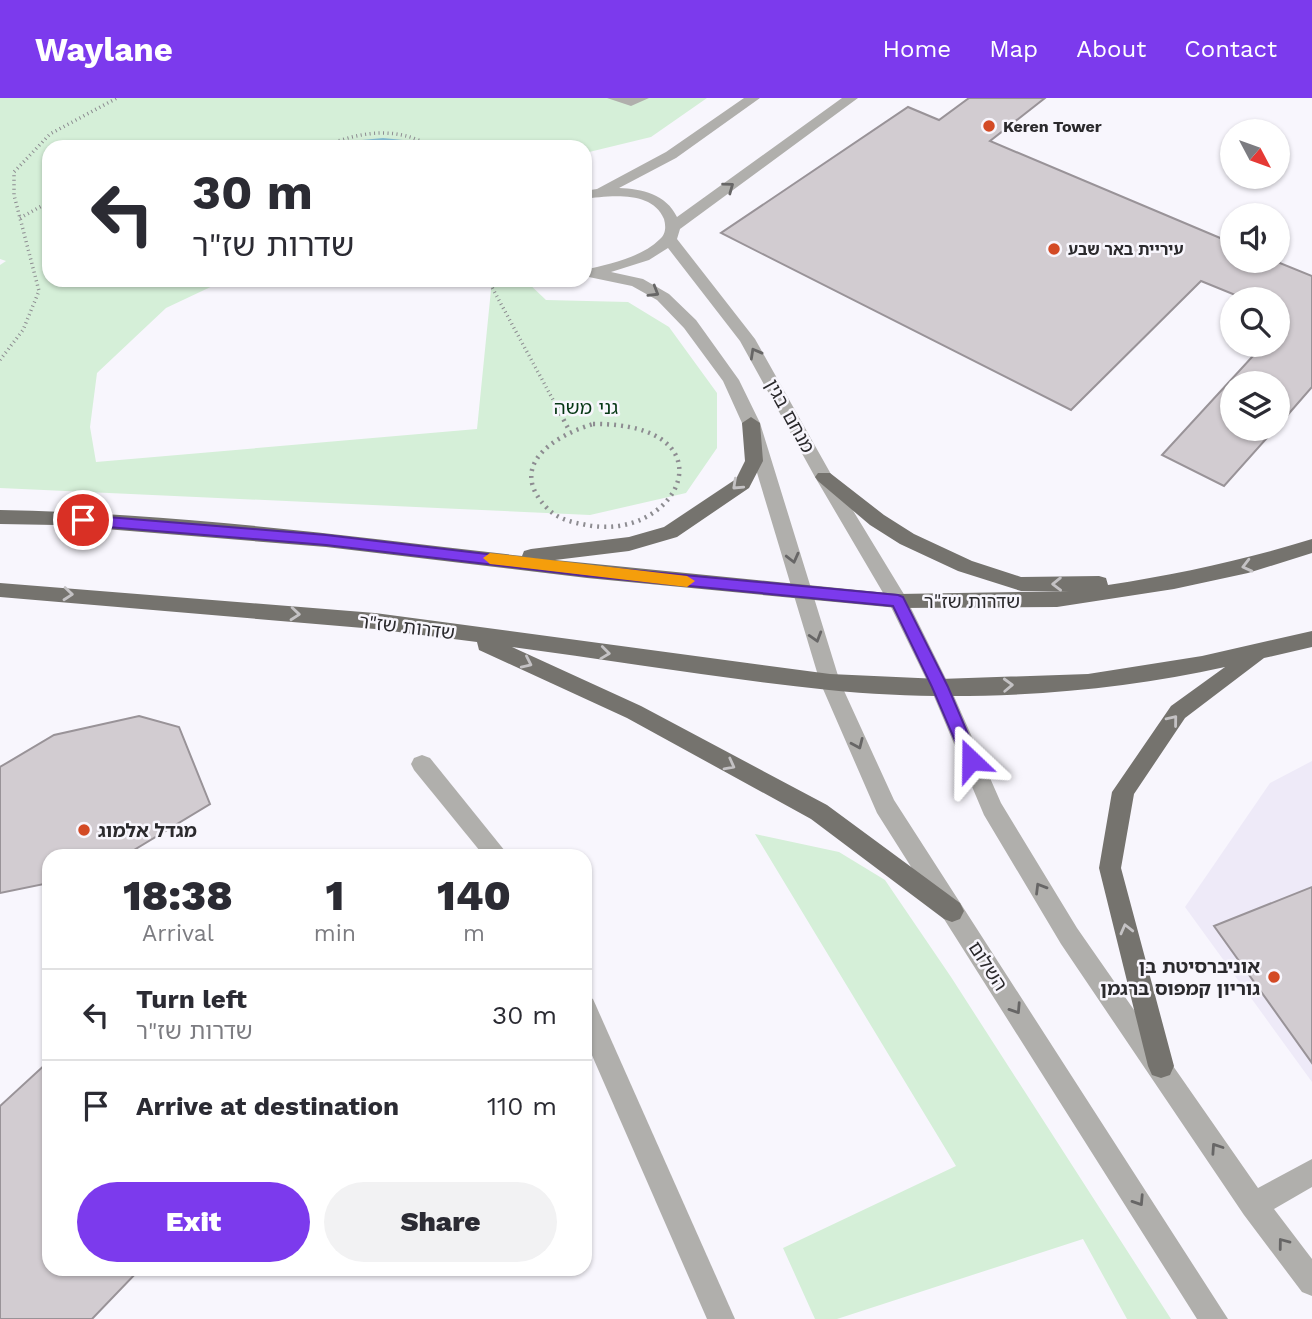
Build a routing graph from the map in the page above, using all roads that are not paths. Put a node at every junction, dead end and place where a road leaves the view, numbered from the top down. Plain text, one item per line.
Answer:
1 (614, 98) edge
2 (642, 98) edge
3 (753, 98) edge
4 (821, 98) edge
5 (851, 98) edge
6 (836, 110) junction
7 (592, 194) edge
8 (592, 194) edge
9 (671, 233) junction
10 (592, 271) edge
11 (592, 274) edge
12 (751, 423) junction
13 (824, 477) junction
14 (0, 517) edge
15 (1312, 546) edge
16 (501, 560) junction
17 (1174, 582) junction
18 (0, 590) edge
19 (802, 593) junction
20 (898, 601) junction
21 (465, 634) junction
22 (1312, 639) edge
23 (1264, 650) junction
24 (830, 682) junction
25 (940, 687) junction
26 (422, 764) dead end
27 (492, 849) edge
28 (952, 911) junction
29 (592, 1025) edge
30 (1161, 1066) junction
31 (1312, 1172) edge
32 (1254, 1205) junction
33 (1312, 1282) edge
34 (721, 1319) edge
35 (1214, 1319) edge

1 - 2 street
3 - 7 street
4 - 6 street
5 - 6 street
9 -> 6 street
8 - 9 street, מנחם בגין
9 - 10 street
13 -> 9 street, מנחם בגין
11 -> 12 street, מנחם בגין
12 -> 16 main road
12 -> 19 street, מנחם בגין
17 -> 13 main road
13 - 20 street, מנחם בגין
14 - 16 main road, שדרות שז"ר
15 -> 17 main road, שדרות שז"ר
16 - 19 main road, שדרות שז"ר
17 - 20 main road, שדרות שז"ר
18 -> 21 main road, שדרות שז"ר
19 - 20 main road, שדרות שז"ר
19 -> 24 street, השלום
20 - 25 street
21 -> 24 main road, שדרות שז"ר
21 -> 28 main road
22 - 23 main road, שדרות שז"ר
25 -> 23 main road, שדרות שז"ר
30 -> 23 main road
24 - 25 main road, שדרות שז"ר
24 -> 28 street, השלום
30 -> 25 street
26 - 27 street
28 -> 35 street, השלום
29 - 34 street
32 -> 30 street
31 - 32 street
33 -> 32 street

